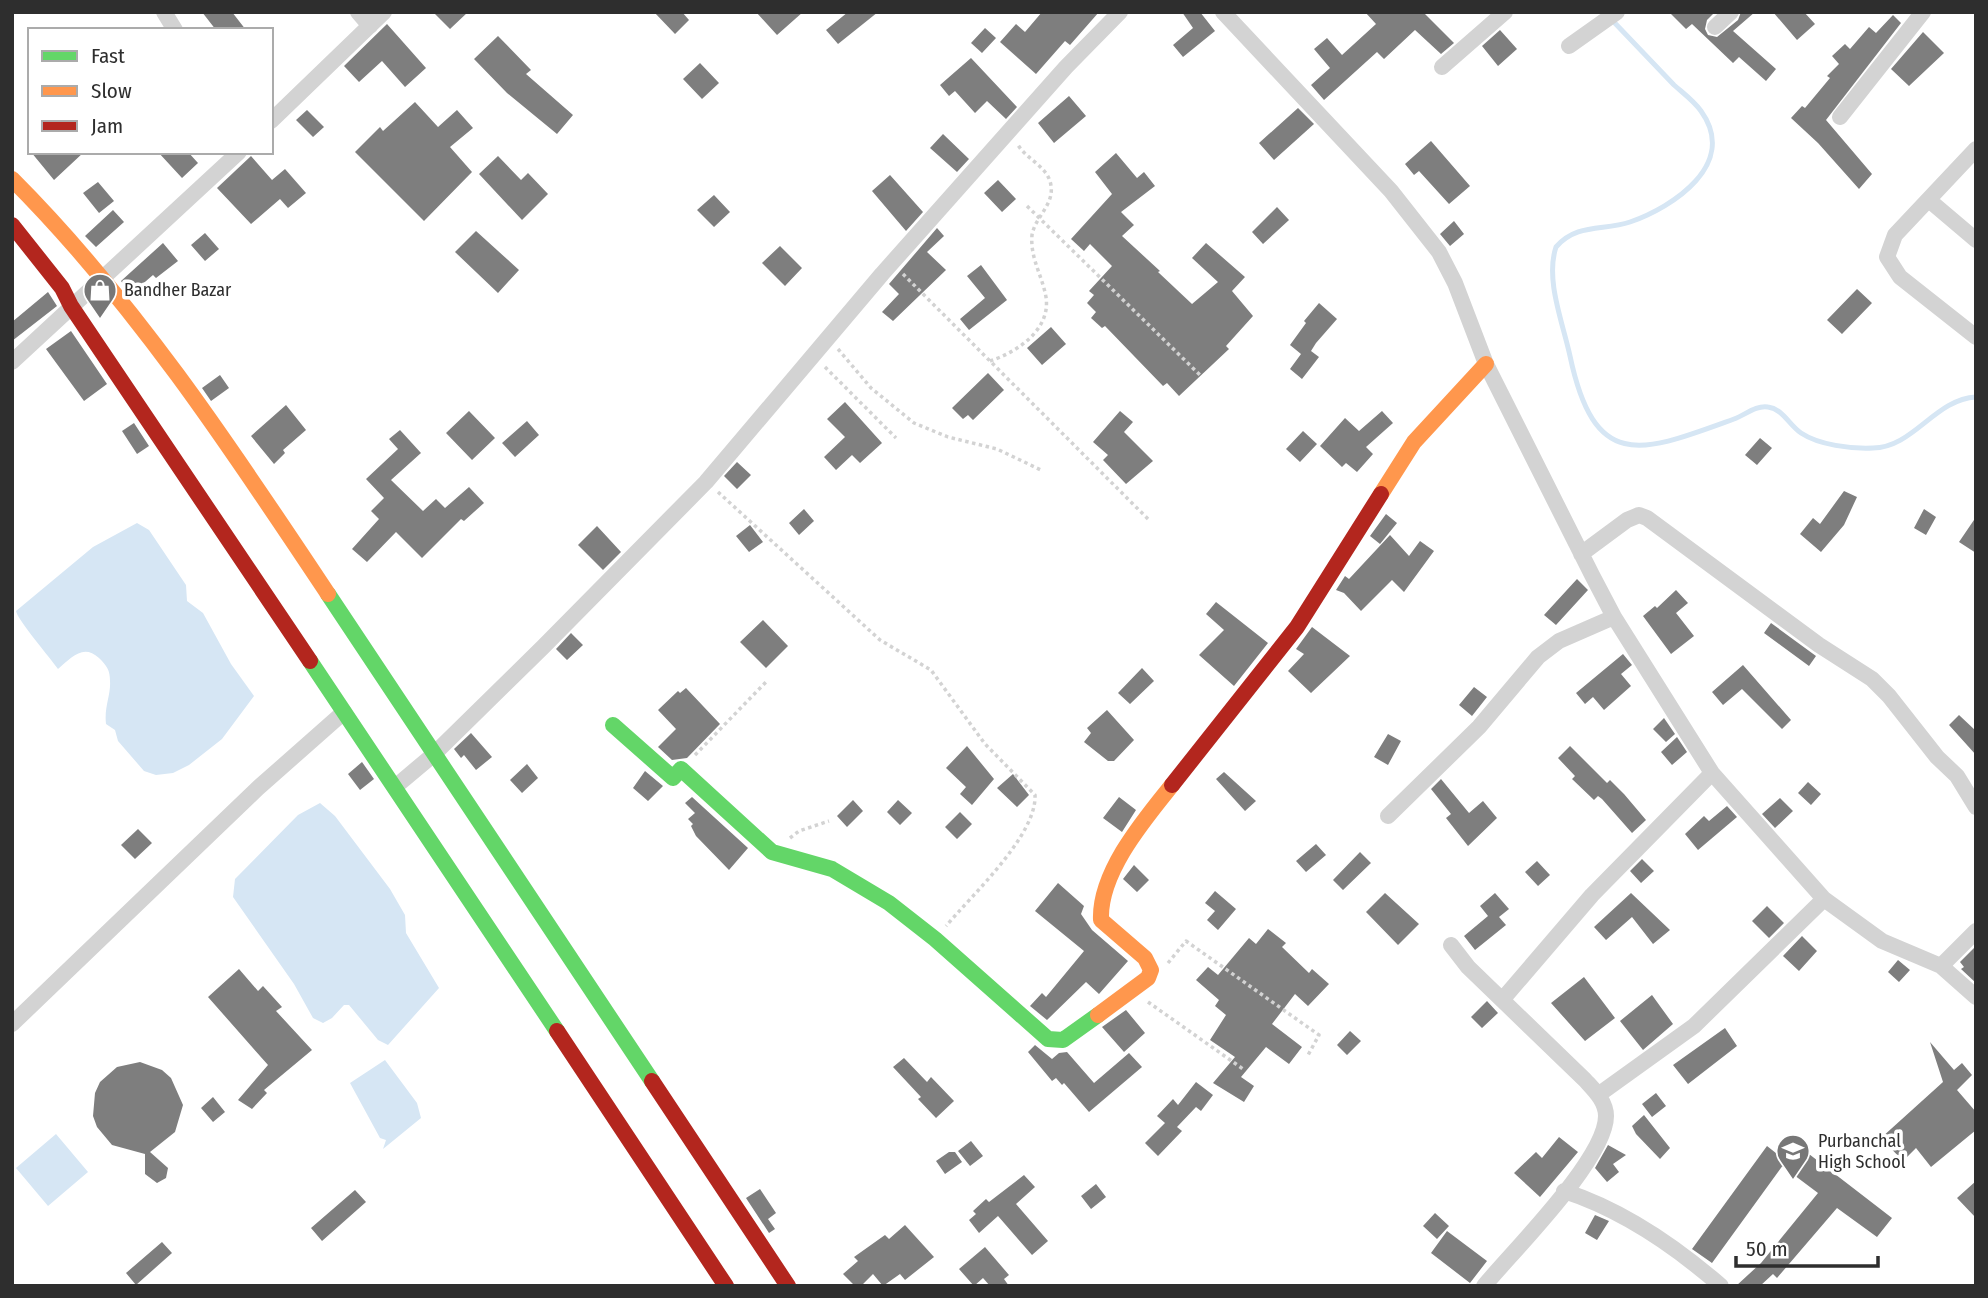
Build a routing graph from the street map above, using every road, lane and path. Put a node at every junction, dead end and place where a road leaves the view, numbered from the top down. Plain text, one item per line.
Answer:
1 (164, 12) edge
2 (358, 12) edge
3 (384, 12) edge
4 (1120, 12) edge
5 (1223, 12) edge
6 (1505, 12) edge
7 (1731, 12) edge
8 (1923, 12) edge
9 (1610, 18) edge
10 (370, 26) junction
11 (1715, 27) dead end
12 (174, 28) edge
13 (1569, 46) dead end
14 (1442, 67) dead end
15 (1840, 117) dead end
16 (273, 119) edge
17 (1017, 123) junction
18 (1976, 149) edge
19 (237, 154) edge
20 (12, 178) edge
21 (1930, 201) junction
22 (1027, 206) dead end
23 (1040, 218) junction
24 (12, 225) edge
25 (1976, 240) edge
26 (892, 262) junction
27 (104, 280) junction
28 (71, 306) junction
29 (1976, 337) edge
30 (818, 350) junction
31 (990, 361) junction
32 (12, 362) edge
33 (1486, 364) junction
34 (1202, 377) dead end
35 (896, 438) dead end
36 (1041, 470) dead end
37 (706, 482) junction
38 (1149, 520) dead end
39 (1581, 554) junction
40 (1614, 617) junction
41 (766, 682) dead end
42 (344, 712) junction
43 (613, 725) dead end
44 (433, 755) junction
45 (681, 769) junction
46 (1712, 773) junction
47 (395, 787) junction
48 (1976, 807) edge
49 (1388, 816) dead end
50 (829, 821) dead end
51 (772, 852) junction
52 (1824, 899) junction
53 (1976, 930) edge
54 (935, 939) junction
55 (1451, 945) dead end
56 (1941, 966) junction
57 (1164, 969) dead end
58 (1132, 991) junction
59 (1976, 997) edge
60 (1502, 1000) junction
61 (12, 1024) edge
62 (1307, 1057) dead end
63 (1243, 1069) dead end
64 (1598, 1095) junction
65 (1564, 1191) junction
66 (726, 1286) edge
67 (788, 1286) edge
68 (1484, 1286) edge
69 (1721, 1286) edge

1 - 12 street
2 - 10 street
3 - 10 street
4 - 17 street
5 - 33 street
6 - 14 street
7 - 11 street
8 - 15 street
9 - 13 street
10 - 16 street
17 - 23 path
17 - 26 street
18 - 21 street
19 - 27 street
20 - 27 street
21 - 25 street
21 - 29 street
22 - 23 path
23 - 31 path
23 - 34 path
24 - 28 street
26 - 30 street
26 - 31 path
27 - 28 street
27 - 44 street
28 - 32 street
28 - 42 street
30 - 35 path
30 - 36 path
30 - 37 street
31 - 38 path
33 - 39 street
33 - 58 street
37 - 44 street
37 - 54 path
39 - 40 street
39 - 48 street
40 - 46 street
40 - 49 street
41 - 45 path
42 - 47 street
42 - 61 street
43 - 45 street
44 - 47 street
44 - 67 street
45 - 51 street
46 - 52 street
46 - 60 street
47 - 66 street
50 - 51 path
51 - 54 street
52 - 56 street
52 - 64 street
53 - 56 street
54 - 58 street
55 - 60 street
56 - 59 street
57 - 62 path
58 - 63 path
60 - 64 street
64 - 65 street
65 - 68 street
65 - 69 street

